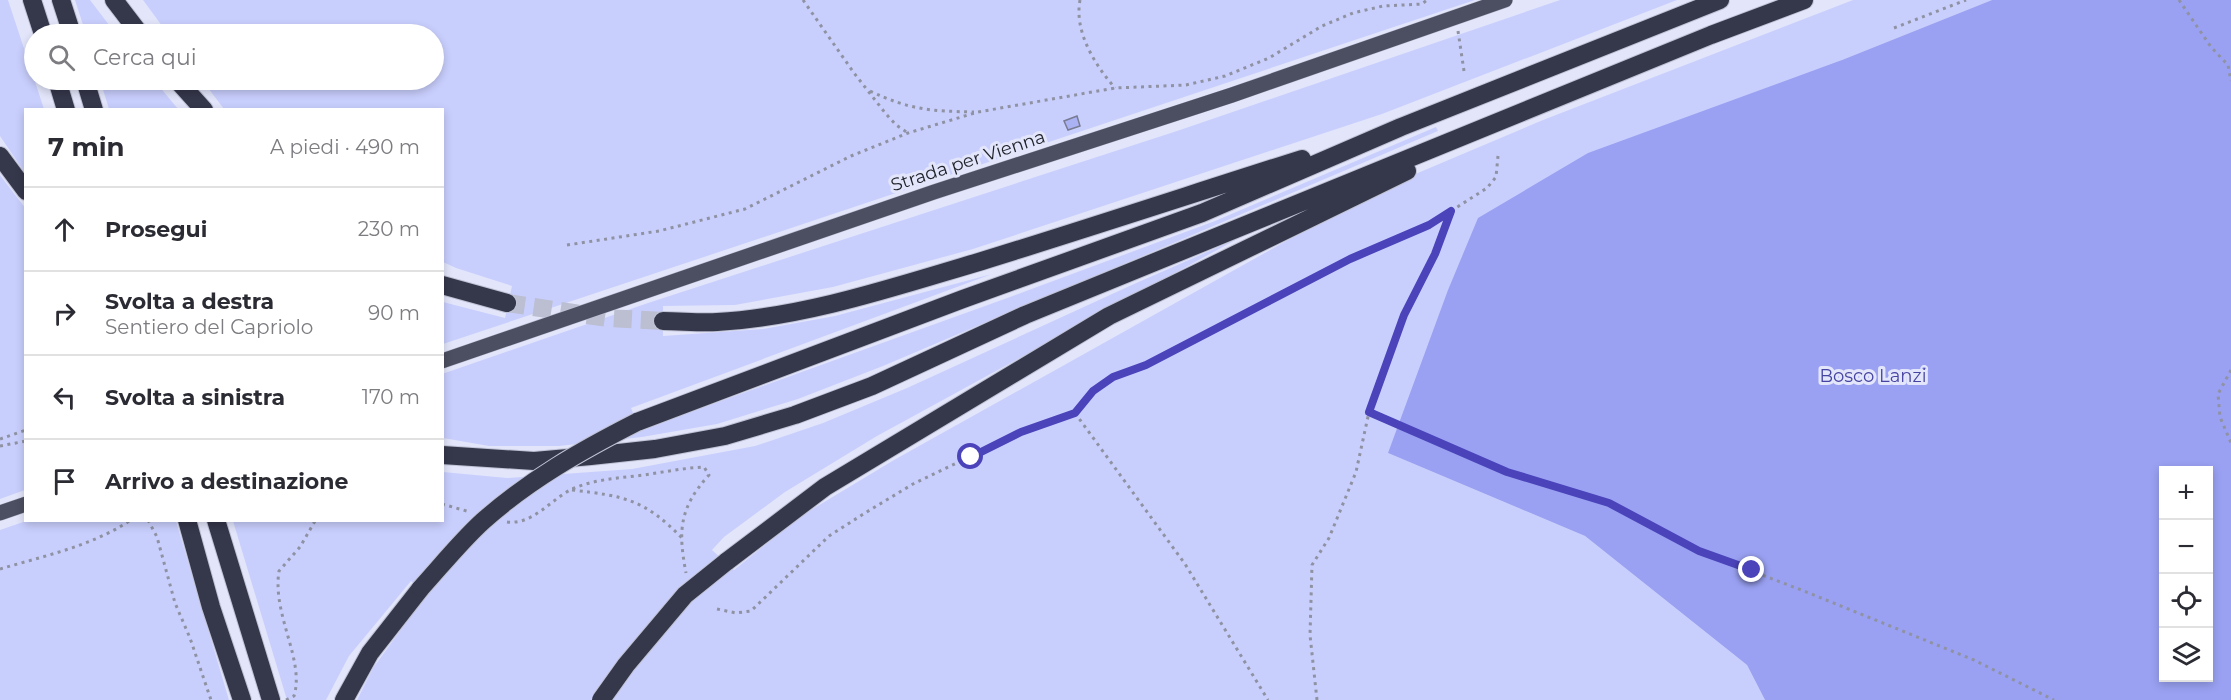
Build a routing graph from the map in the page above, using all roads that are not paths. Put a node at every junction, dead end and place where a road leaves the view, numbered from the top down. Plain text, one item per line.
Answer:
1 (32, 0) edge
2 (61, 0) edge
3 (114, 0) edge
4 (1505, 0) edge
5 (1720, 0) edge
6 (1804, 0) edge
7 (40, 24) edge
8 (69, 24) edge
9 (132, 24) edge
10 (60, 90) edge
11 (89, 90) edge
12 (186, 90) edge
13 (65, 108) edge
14 (93, 108) edge
15 (202, 108) edge
16 (1401, 127) junction
17 (1447, 143) junction
18 (0, 156) edge
19 (24, 188) edge
20 (444, 286) edge
21 (507, 303) tunnel mouth
22 (663, 321) tunnel mouth
23 (444, 360) edge
24 (444, 455) edge
25 (24, 505) edge
26 (0, 513) edge
27 (188, 522) edge
28 (217, 522) edge
29 (242, 700) edge
30 (271, 700) edge
31 (344, 700) edge
32 (601, 700) edge

1 - 7 highway
2 - 8 highway
3 - 9 highway
4 - 23 main road, Strada per Vienna
5 - 16 highway
6 - 17 highway
10 - 13 highway
11 - 14 highway
12 - 15 highway
16 - 22 highway
16 - 31 highway, bridge
17 - 24 highway
17 - 32 highway, bridge
18 - 19 highway
20 - 21 highway
25 - 26 main road
27 - 29 highway
28 - 30 highway

